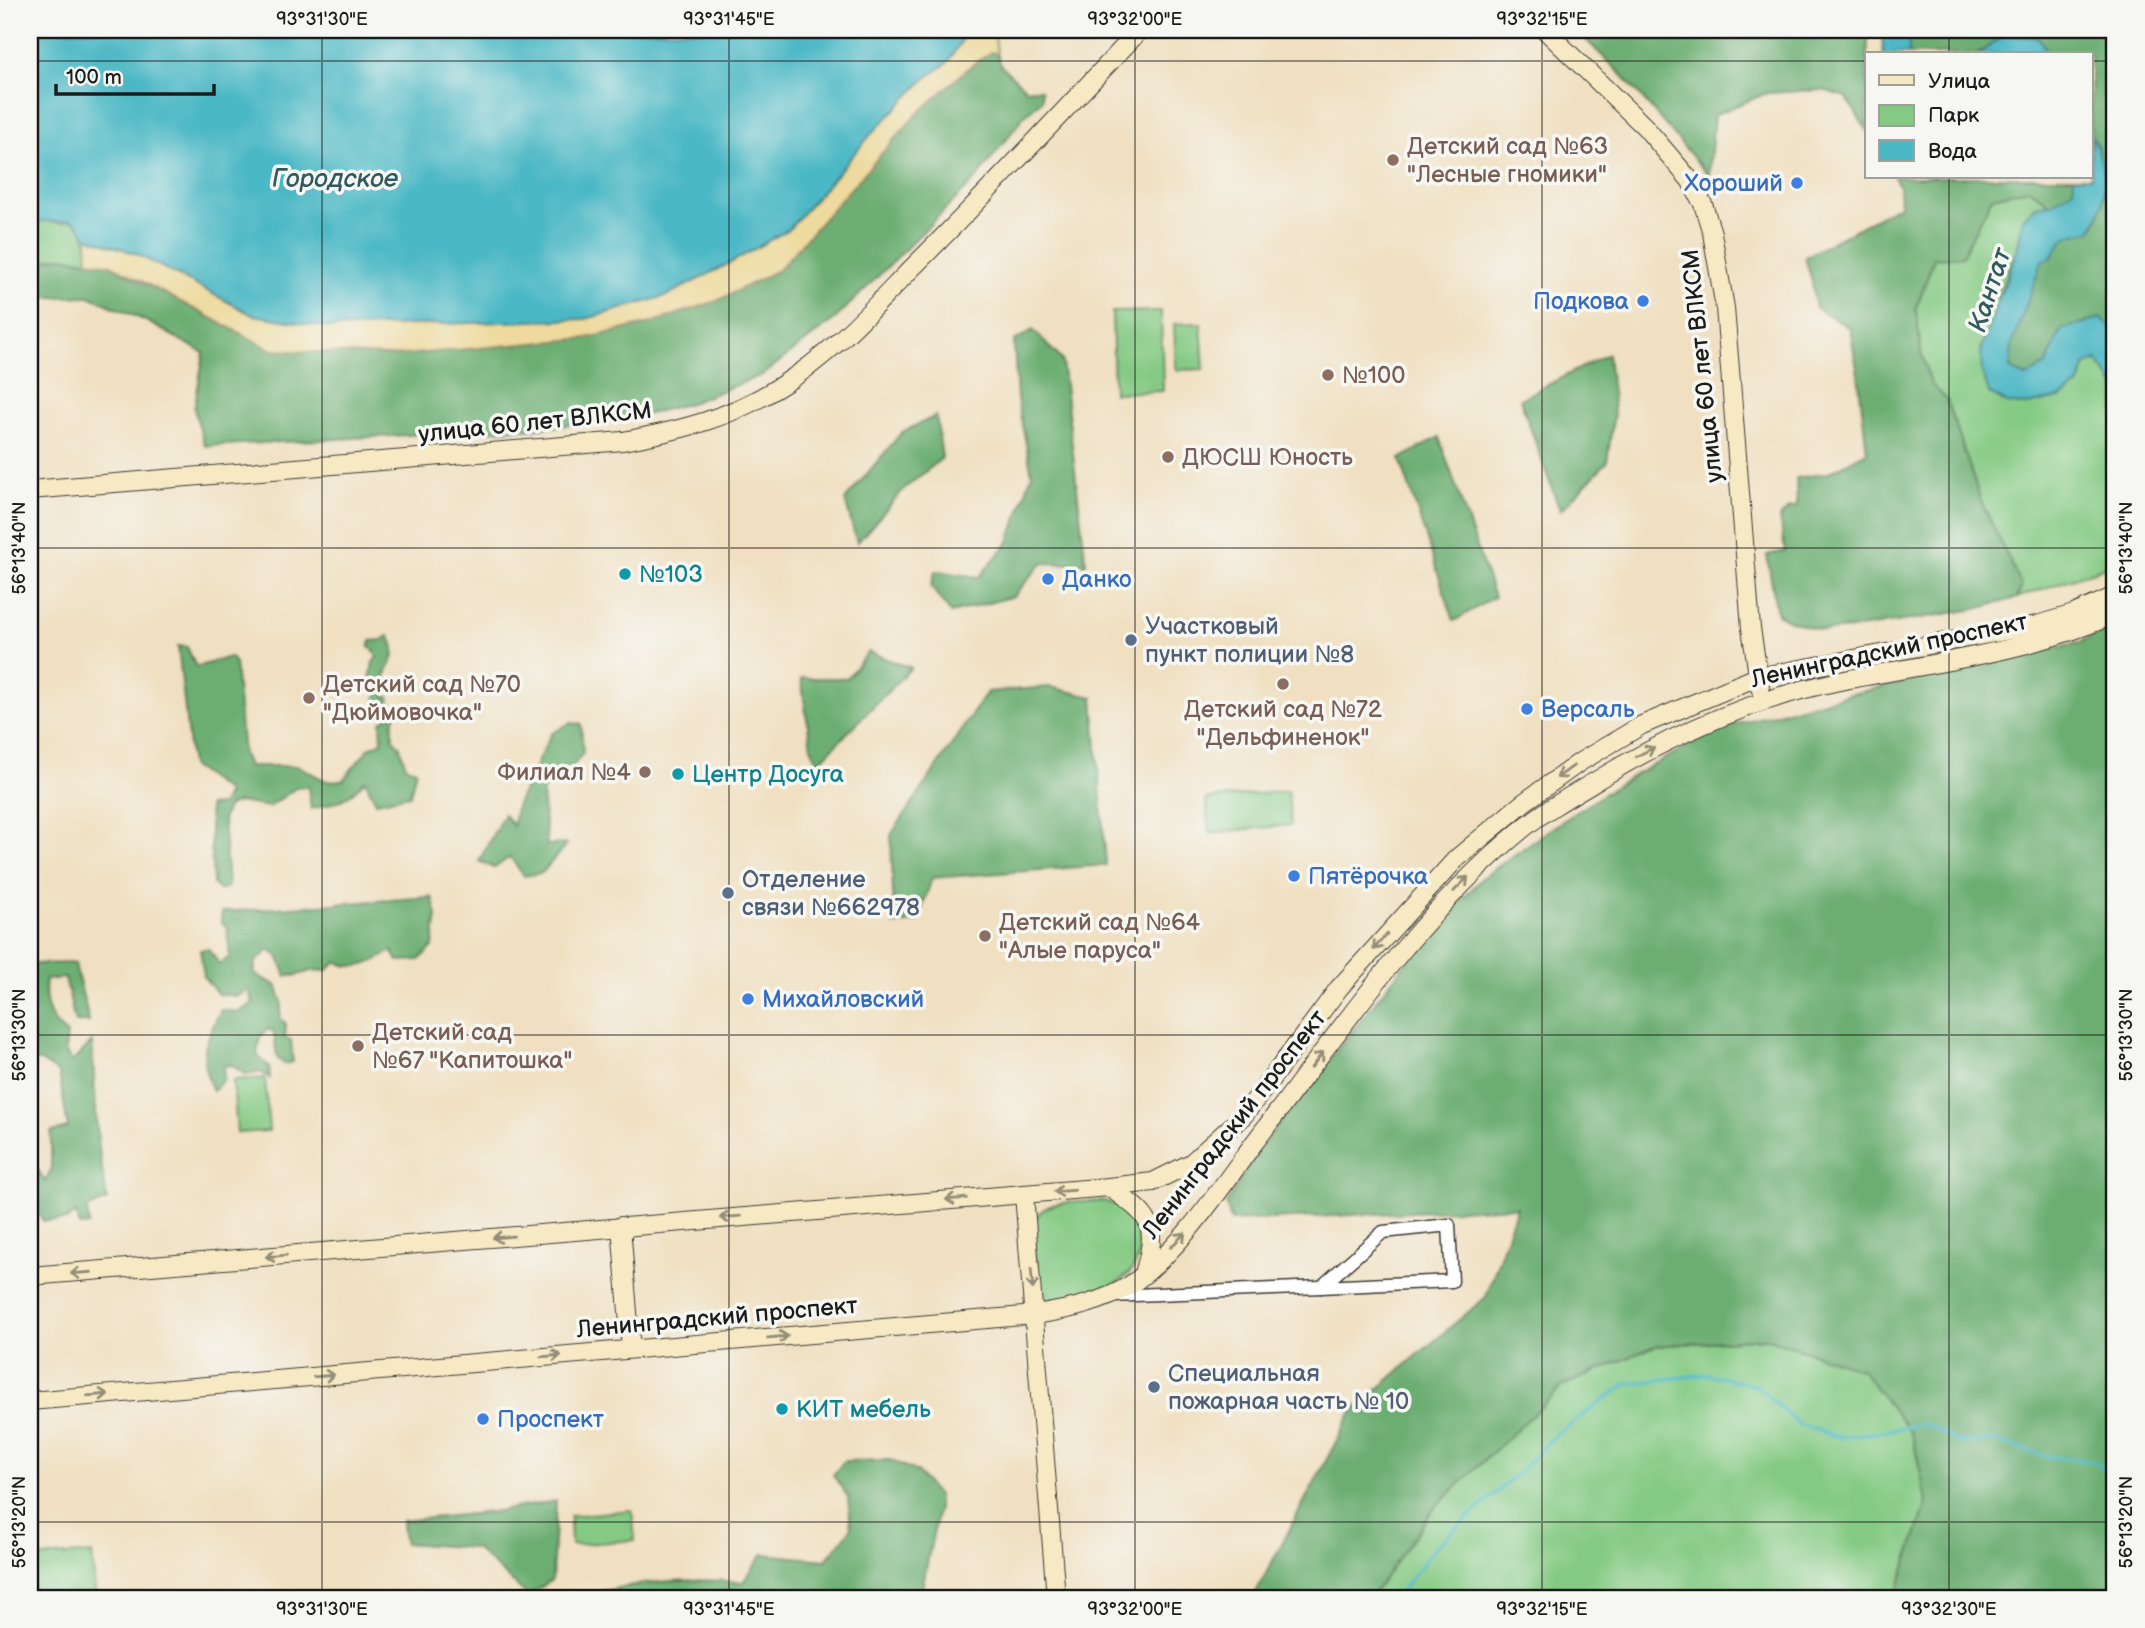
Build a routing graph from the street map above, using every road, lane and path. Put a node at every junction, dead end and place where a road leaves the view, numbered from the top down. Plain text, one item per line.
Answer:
1 (1140, 30) edge
2 (1545, 30) edge
3 (30, 490) edge
4 (2115, 596) edge
5 (2115, 614) edge
6 (1757, 677) junction
7 (1764, 700) junction
8 (1109, 1187) junction
9 (1024, 1194) junction
10 (621, 1226) junction
11 (1144, 1273) junction
12 (30, 1276) edge
13 (1321, 1287) junction
14 (1108, 1296) junction
15 (1035, 1315) junction
16 (631, 1349) junction
17 (30, 1401) edge
18 (1056, 1598) edge

1 - 3 main road, улица 60 лет ВЛКСМ
2 - 6 main road, улица 60 лет ВЛКСМ
4 - 6 main road, Ленинградский проспект
5 - 7 main road, Ленинградский проспект
6 - 7 main road, улица 60 лет ВЛКСМ
6 -> 8 main road, Ленинградский проспект
11 -> 7 main road, Ленинградский проспект
8 -> 9 main road, Ленинградский проспект
8 - 11 main road
9 -> 10 main road, Ленинградский проспект
9 -> 15 main road
10 -> 12 main road, Ленинградский проспект
10 - 16 main road
11 - 14 main road, Ленинградский проспект
13 - 13 street
13 - 14 street
14 - 15 main road, Ленинградский проспект
16 -> 15 main road, Ленинградский проспект
15 - 18 main road
17 -> 16 main road, Ленинградский проспект

